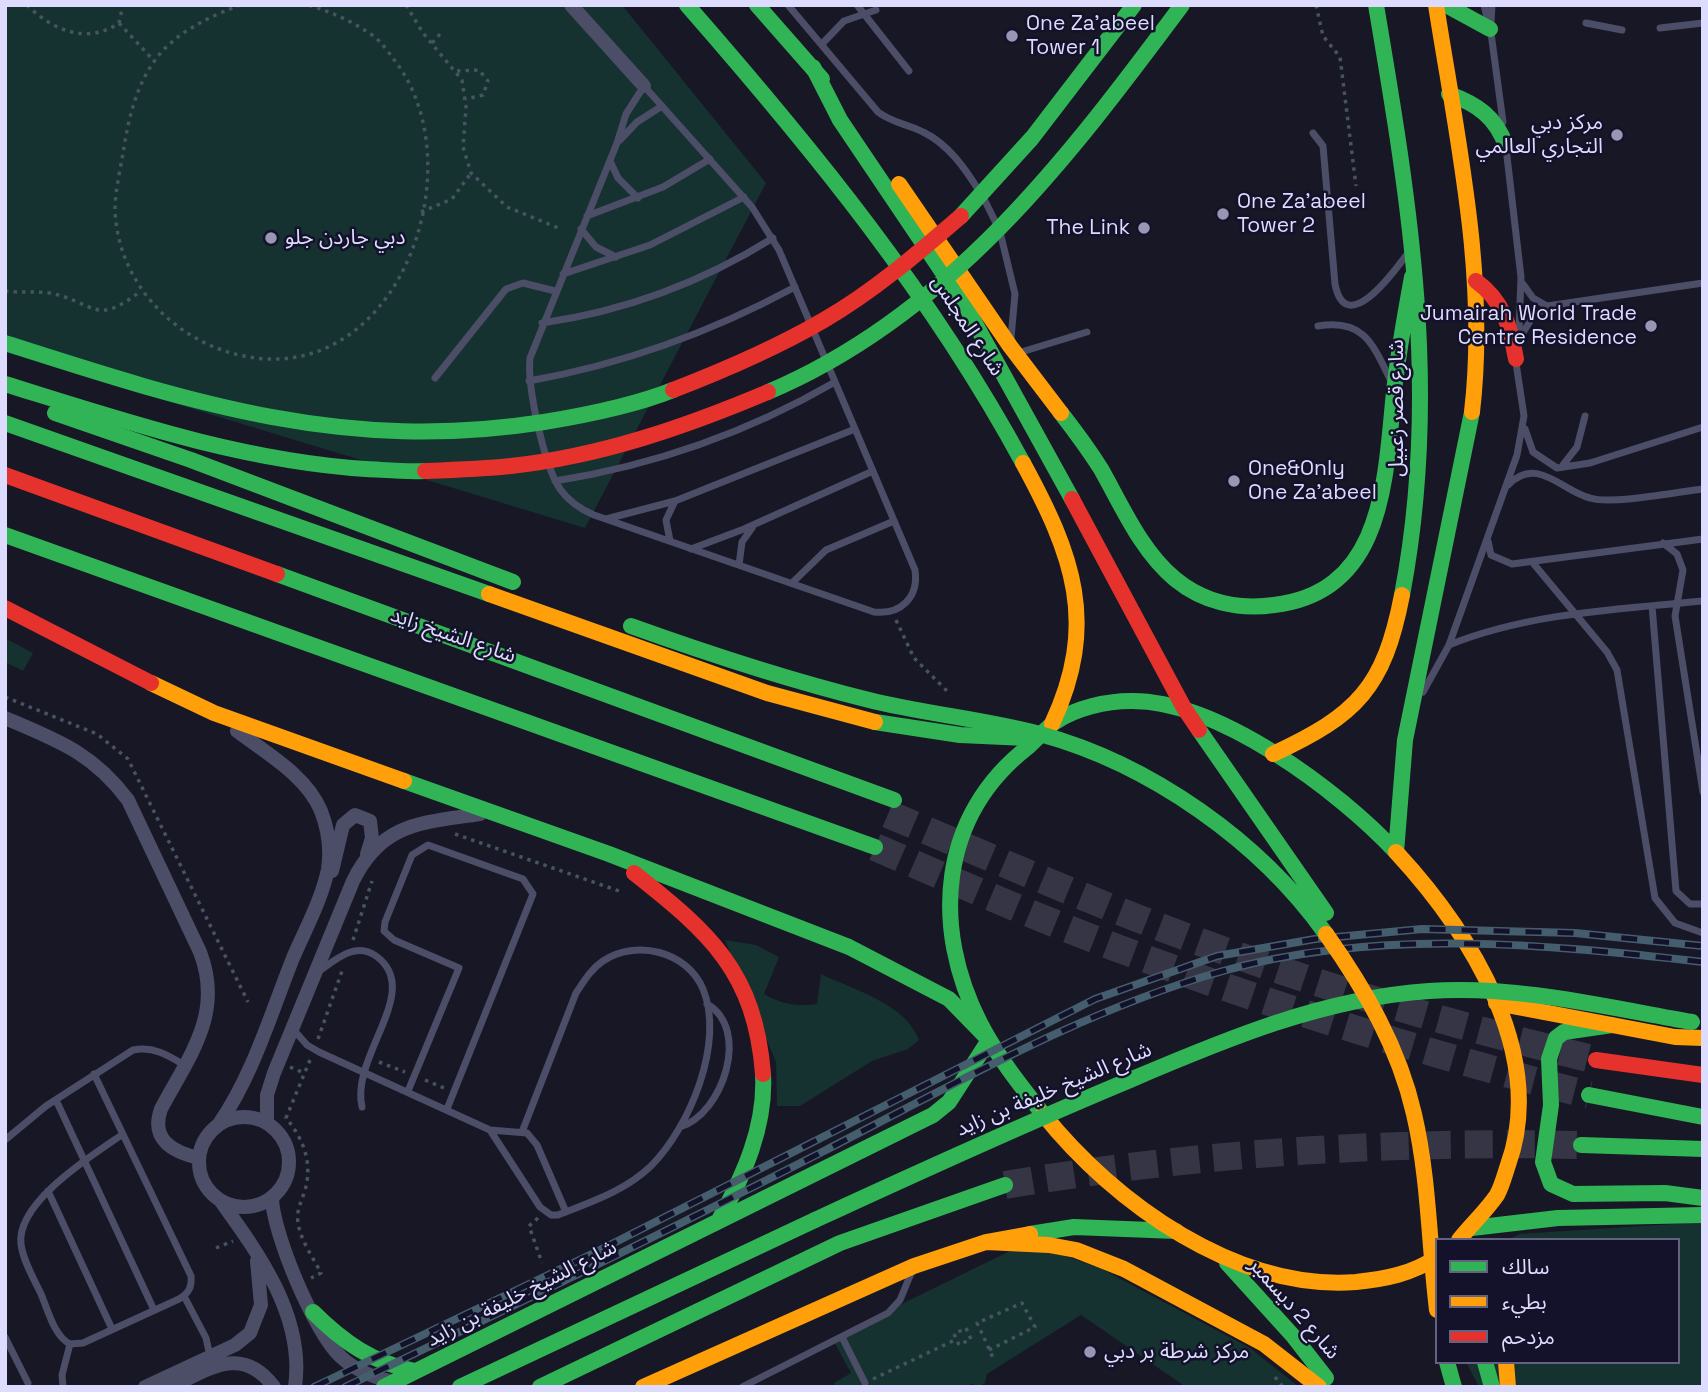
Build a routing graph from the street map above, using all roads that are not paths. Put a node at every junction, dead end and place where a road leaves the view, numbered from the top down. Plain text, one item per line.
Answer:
1 (571, 5) edge
2 (687, 5) edge
3 (757, 5) edge
4 (774, 5) edge
5 (788, 5) edge
6 (1134, 5) edge
7 (1182, 5) edge
8 (1376, 5) edge
9 (1436, 5) edge
10 (1446, 5) edge
11 (1484, 5) edge
12 (1492, 5) edge
13 (860, 9) edge
14 (876, 10) dead end
15 (1587, 23) dead end
16 (1703, 23) edge
17 (1490, 29) junction
18 (1660, 29) dead end
19 (1622, 30) dead end
20 (822, 44) junction
21 (813, 67) junction
22 (909, 71) dead end
23 (644, 86) junction
24 (1450, 94) junction
25 (662, 106) junction
26 (1313, 133) dead end
27 (617, 144) junction
28 (1506, 146) junction
29 (709, 159) junction
30 (610, 161) junction
31 (744, 197) junction
32 (638, 198) junction
33 (587, 216) junction
34 (581, 229) junction
35 (773, 238) junction
36 (1410, 250) junction
37 (617, 258) junction
38 (562, 274) junction
39 (1413, 275) junction
40 (1521, 277) junction
41 (1476, 281) junction
42 (1703, 283) edge
43 (794, 287) junction
44 (555, 291) junction
45 (1547, 306) junction
46 (542, 323) junction
47 (1318, 326) dead end
48 (1087, 332) dead end
49 (5, 343) edge
50 (1013, 349) junction
51 (1517, 351) junction
52 (435, 378) dead end
53 (529, 381) junction
54 (835, 382) junction
55 (5, 384) edge
56 (1394, 388) junction
57 (5, 397) edge
58 (1524, 415) junction
59 (1585, 416) dead end
60 (5, 424) edge
61 (1703, 427) edge
62 (855, 429) junction
63 (1558, 468) junction
64 (873, 471) junction
65 (5, 475) edge
66 (555, 481) junction
67 (1703, 489) edge
68 (1502, 495) junction
69 (676, 501) junction
70 (604, 519) junction
71 (761, 521) junction
72 (894, 521) junction
73 (5, 536) edge
74 (1703, 539) edge
75 (1487, 540) junction
76 (670, 541) junction
77 (1663, 543) junction
78 (691, 548) junction
79 (1532, 563) junction
80 (740, 565) junction
81 (792, 583) junction
82 (530, 588) dead end
83 (1703, 601) edge
84 (1676, 603) junction
85 (1652, 606) junction
86 (5, 608) edge
87 (1577, 615) junction
88 (624, 623) dead end
89 (1395, 623) junction
90 (1427, 629) junction
91 (1449, 645) junction
92 (552, 693) dead end
93 (1408, 712) junction
94 (214, 713) junction
95 (5, 718) edge
96 (1052, 724) junction
97 (1040, 737) junction
98 (1273, 754) junction
99 (1700, 762) edge
100 (1703, 792) edge
101 (490, 813) junction
102 (875, 847) tunnel mouth
103 (1396, 852) junction
104 (609, 854) junction
105 (367, 855) junction
106 (324, 884) junction
107 (1703, 904) edge
108 (1703, 933) edge
109 (315, 975) junction
110 (1366, 990) junction
111 (1496, 1003) junction
112 (707, 1004) junction
113 (1698, 1023) edge
114 (1612, 1026) junction
115 (292, 1029) junction
116 (1703, 1038) edge
117 (989, 1040) junction
118 (1703, 1058) edge
119 (184, 1065) junction
120 (363, 1070) junction
121 (94, 1074) junction
122 (1703, 1075) edge
123 (408, 1091) junction
124 (1589, 1095) tunnel mouth
125 (56, 1100) junction
126 (362, 1107) dead end
127 (447, 1109) junction
128 (1703, 1117) edge
129 (267, 1123) junction
130 (219, 1124) junction
131 (680, 1127) junction
132 (490, 1130) junction
133 (522, 1132) junction
134 (123, 1134) junction
135 (5, 1140) edge
136 (1581, 1144) tunnel mouth
137 (1703, 1149) edge
138 (199, 1158) junction
139 (85, 1162) junction
140 (1005, 1185) tunnel mouth
141 (48, 1191) junction
142 (272, 1197) junction
143 (1703, 1198) edge
144 (219, 1199) junction
145 (566, 1212) junction
146 (1703, 1215) edge
147 (1655, 1219) junction
148 (719, 1220) junction
149 (1176, 1231) junction
150 (1466, 1235) edge
151 (1558, 1235) dead end
152 (986, 1242) junction
153 (256, 1253) junction
154 (1223, 1258) junction
155 (1435, 1258) edge
156 (914, 1266) junction
157 (1435, 1290) edge
158 (184, 1296) junction
159 (154, 1310) junction
160 (313, 1311) junction
161 (112, 1329) junction
162 (5, 1337) edge
163 (842, 1337) junction
164 (69, 1344) junction
165 (209, 1356) junction
166 (1448, 1364) edge
167 (1486, 1364) edge
168 (1506, 1364) edge
169 (415, 1371) junction
170 (865, 1383) road end
171 (28, 1384) dead end
172 (389, 1384) edge
173 (63, 1387) edge
174 (145, 1387) edge
175 (172, 1387) edge
176 (274, 1387) edge
177 (295, 1387) edge
178 (460, 1387) edge
179 (540, 1387) edge
180 (643, 1387) edge
181 (742, 1387) edge
182 (1319, 1387) edge
183 (1333, 1387) edge
184 (1454, 1387) edge
185 (1492, 1387) edge
186 (1508, 1387) edge

1 - 23 street
2 - 96 main road, شارع المجلس
3 - 21 main road, شارع المجلس
4 - 21 main road
5 - 20 lane
6 - 49 main road, bridge
7 - 55 main road, bridge
8 - 36 main road, شارع قصر زعبيل
9 - 24 main road
10 - 17 main road
11 - 17 lane
12 - 17 lane
13 - 14 lane
13 - 20 lane
13 - 22 lane
15 - 19 lane
16 - 18 lane
17 - 28 lane
20 - 50 lane
21 - 50 main road, شارع المجلس
21 - 110 main road, bridge
23 - 25 lane
23 - 27 lane
24 - 28 main road
24 - 41 main road
25 - 27 lane
25 - 29 lane
26 - 36 lane
27 - 30 lane
28 - 40 lane
29 - 31 lane
29 - 32 lane
30 - 32 lane
30 - 33 lane
31 - 35 lane
31 - 37 lane
32 - 33 lane
33 - 34 lane
34 - 37 lane
34 - 38 lane
35 - 43 lane
35 - 46 lane
36 - 39 main road, شارع قصر زعبيل
37 - 38 lane
38 - 44 lane
39 - 56 main road, شارع المجلس
39 - 89 main road, شارع قصر زعبيل
40 - 45 lane
40 - 51 lane
41 - 51 main road
41 - 90 main road
42 - 45 lane
43 - 53 lane
43 - 54 lane
44 - 46 lane
44 - 52 lane
45 - 51 lane
46 - 53 lane
47 - 56 lane
48 - 50 lane
50 - 56 main road, شارع المجلس
51 - 58 lane
53 - 66 lane
54 - 62 lane
54 - 66 lane
57 - 82 main road
58 - 63 lane
58 - 68 lane
59 - 63 lane
60 - 97 main road
61 - 63 lane
62 - 64 lane
62 - 69 lane
64 - 71 lane
64 - 72 lane
65 - 92 main road
66 - 70 lane
67 - 68 lane
68 - 75 lane
69 - 70 lane
69 - 76 lane
70 - 76 lane
71 - 78 lane
71 - 80 lane
72 - 81 lane
72 - 81 lane
73 - 102 main road
74 - 77 lane
75 - 79 lane
75 - 91 lane
76 - 78 lane
77 - 79 lane
77 - 84 lane
78 - 80 lane
79 - 87 lane
80 - 81 lane
83 - 84 lane
84 - 85 lane
84 - 99 lane
85 - 87 lane
85 - 107 lane
86 - 94 main road
87 - 91 lane
87 - 108 lane
88 - 110 main road, bridge
89 - 90 main road
89 - 98 main road, شارع قصر زعبيل
90 - 93 main road
91 - 93 lane
93 - 103 main road
94 - 101 main road
94 - 106 street
95 - 119 street
96 - 97 main road
96 - 98 main road
97 - 117 main road
98 - 103 main road
99 - 100 lane
101 - 104 main road
101 - 105 street
103 - 111 main road
104 - 117 main road
104 - 148 main road
105 - 106 street
105 - 109 street
106 - 130 street
109 - 115 street
109 - 120 lane
110 - 157 main road, bridge
111 - 114 main road
111 - 150 main road
112 - 131 lane
112 - 131 lane
112 - 133 lane
113 - 178 main road, شارع الشيخ خليفة بن زايد, bridge
114 - 116 main road
114 - 143 main road
115 - 120 lane
115 - 129 street
117 - 148 main road, شارع الشيخ خليفة بن زايد
117 - 149 main road
118 - 122 main road
119 - 121 lane
119 - 138 street
120 - 123 lane
120 - 126 lane
121 - 125 lane
121 - 134 lane
123 - 127 lane
123 - 127 lane
124 - 128 main road
125 - 135 lane
125 - 139 lane
127 - 132 lane
129 - 130 street
129 - 142 street
130 - 138 street
131 - 145 lane
132 - 133 lane
132 - 145 lane
133 - 145 lane
134 - 139 lane
134 - 158 lane
136 - 137 main road
138 - 144 street
139 - 141 lane
139 - 159 lane
140 - 179 main road
141 - 161 lane
141 - 164 lane
142 - 144 street
142 - 160 street
144 - 153 street
146 - 147 main road
147 - 150 main road
147 - 151 main road
148 - 169 main road, شارع الشيخ خليفة بن زايد
149 - 152 main road
149 - 154 main road
152 - 156 main road
152 - 182 main road
153 - 165 street
153 - 177 street
154 - 155 main road
154 - 183 main road, شارع 2 ديسمبر
156 - 163 lane
156 - 180 main road
158 - 159 lane
158 - 165 lane
159 - 161 lane
160 - 169 main road
160 - 172 street
161 - 164 lane
162 - 171 lane
163 - 170 lane
163 - 181 lane
164 - 173 lane
165 - 174 street
166 - 184 main road
167 - 185 main road
168 - 186 main road
169 - 172 main road, شارع الشيخ خليفة بن زايد
175 - 176 street

